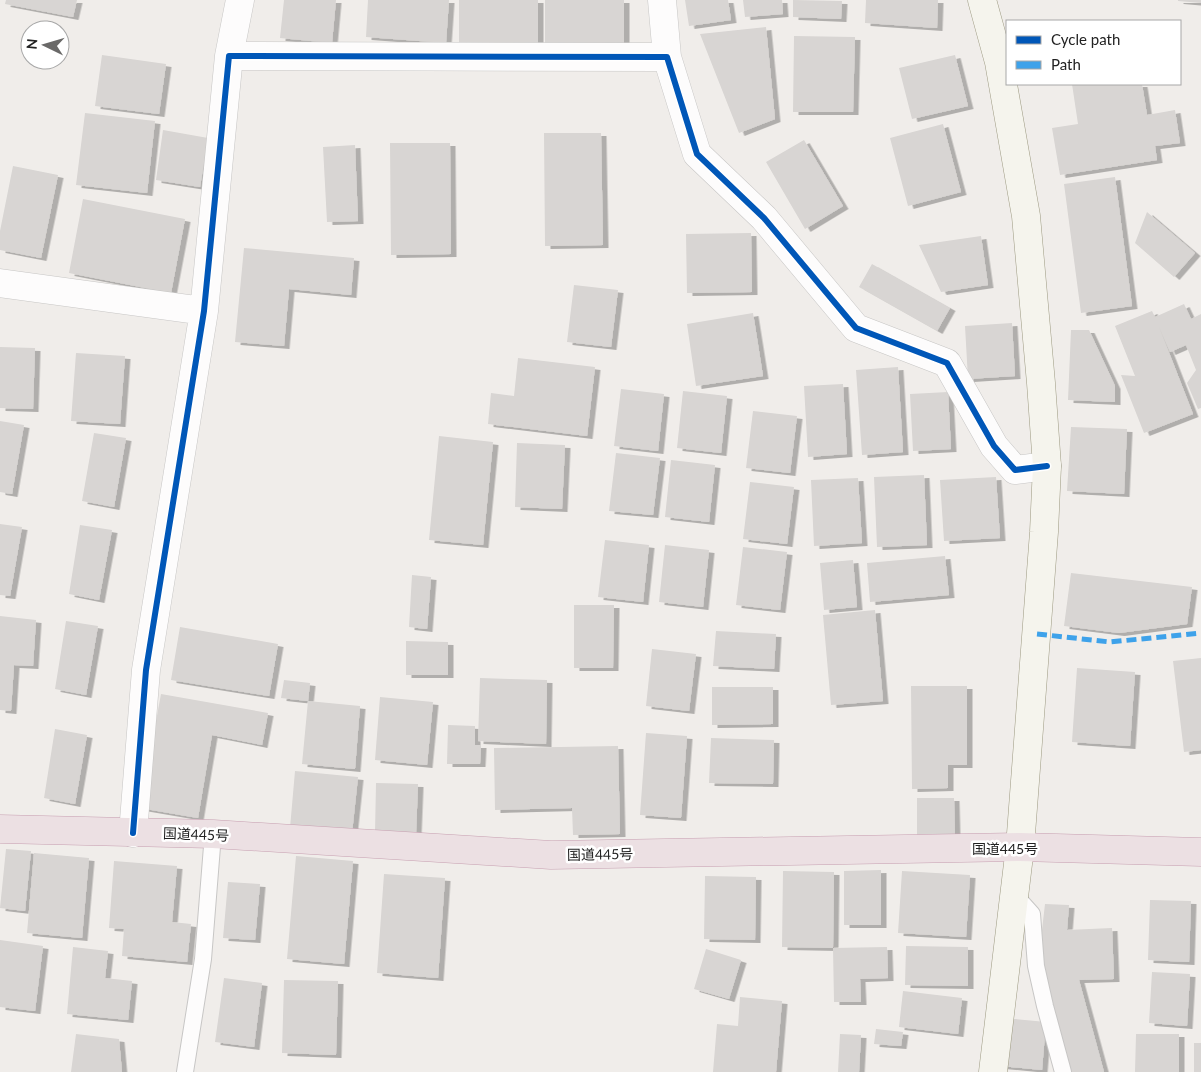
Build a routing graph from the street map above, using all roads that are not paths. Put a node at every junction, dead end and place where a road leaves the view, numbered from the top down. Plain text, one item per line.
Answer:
1 (240, 0) edge
2 (662, 0) edge
3 (982, 0) edge
4 (229, 56) junction
5 (667, 57) junction
6 (0, 283) edge
7 (204, 311) junction
8 (1047, 466) junction
9 (0, 829) edge
10 (133, 833) junction
11 (213, 834) junction
12 (1020, 847) junction
13 (1201, 852) edge
14 (1014, 894) junction
15 (185, 1072) edge
16 (993, 1072) edge
17 (1063, 1072) edge

1 - 4 street
2 - 5 street
3 - 8 street
4 - 5 street
4 - 7 street
5 - 8 street
6 - 7 street
7 - 10 street
8 - 12 street
9 - 10 highway, 国道445号
10 - 11 highway, 国道445号
11 - 12 highway, 国道445号
11 - 15 lane
12 - 13 highway, 国道445号
12 - 14 street
14 - 16 street
14 - 17 lane

